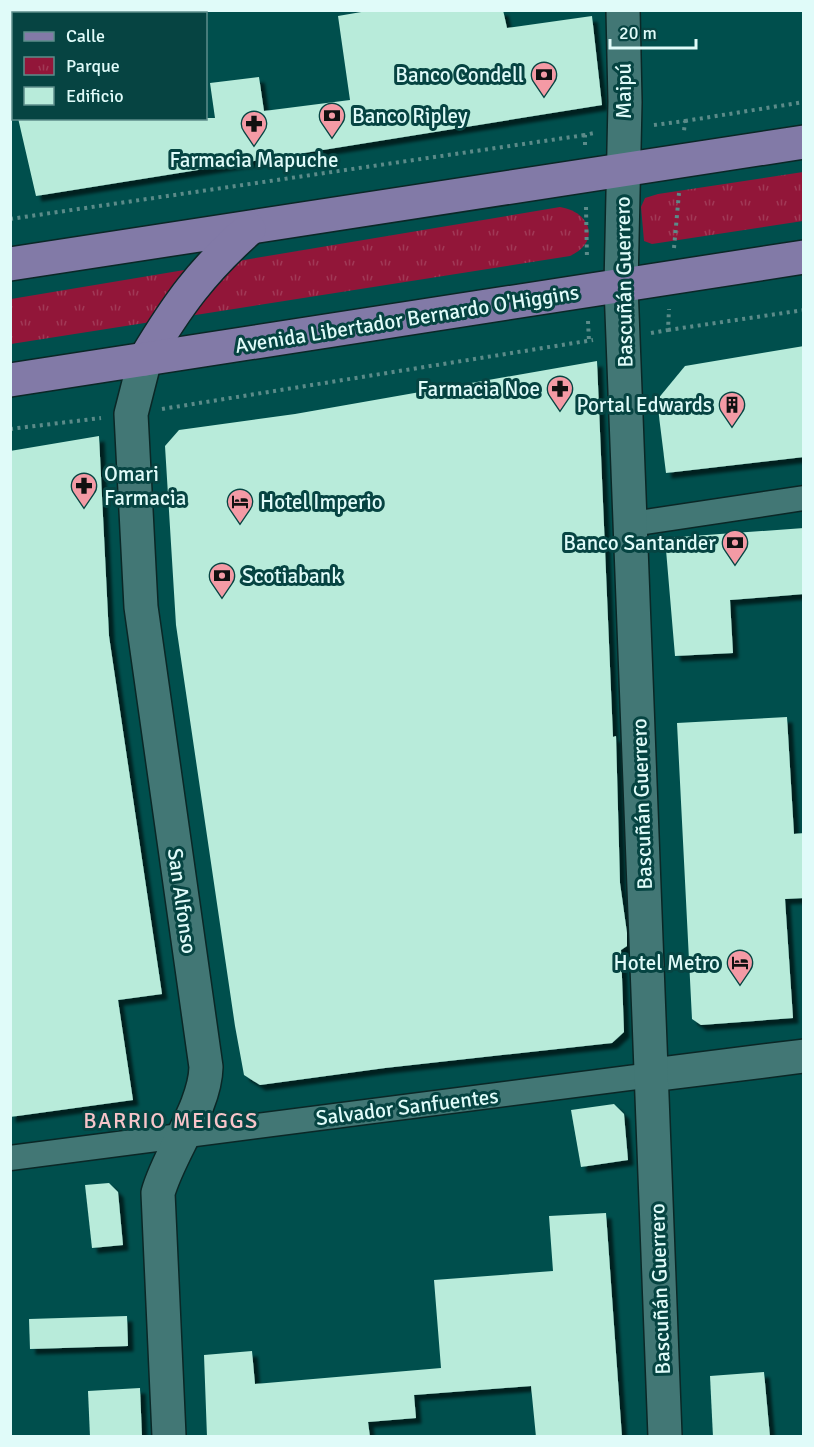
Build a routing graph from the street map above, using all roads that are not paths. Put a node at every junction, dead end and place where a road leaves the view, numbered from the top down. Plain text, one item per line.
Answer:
1 (623, 10) edge
2 (804, 142) edge
3 (622, 171) junction
4 (249, 229) junction
5 (804, 257) edge
6 (10, 264) edge
7 (621, 286) junction
8 (145, 359) junction
9 (10, 380) edge
10 (804, 498) edge
11 (632, 524) junction
12 (804, 1056) edge
13 (652, 1075) junction
14 (182, 1136) junction
15 (10, 1158) edge
16 (169, 1437) edge
17 (665, 1437) edge

1 - 3 street, Maipú
2 - 3 main road
3 - 4 main road
3 - 7 street, Bascuñán Guerrero
4 - 6 main road
4 - 8 main road
5 - 7 main road, Avenida Libertador Bernardo O'Higgins
7 - 8 main road, Avenida Libertador Bernardo O'Higgins
7 - 11 street, Bascuñán Guerrero
8 - 9 main road, Avenida Libertador Bernardo O'Higgins
8 - 14 street, San Alfonso
10 - 11 street
11 - 13 street, Bascuñán Guerrero
12 - 13 street, Salvador Sanfuentes
13 - 14 street, Salvador Sanfuentes
13 - 17 street, Bascuñán Guerrero
14 - 15 street, Salvador Sanfuentes
14 - 16 street, San Alfonso

